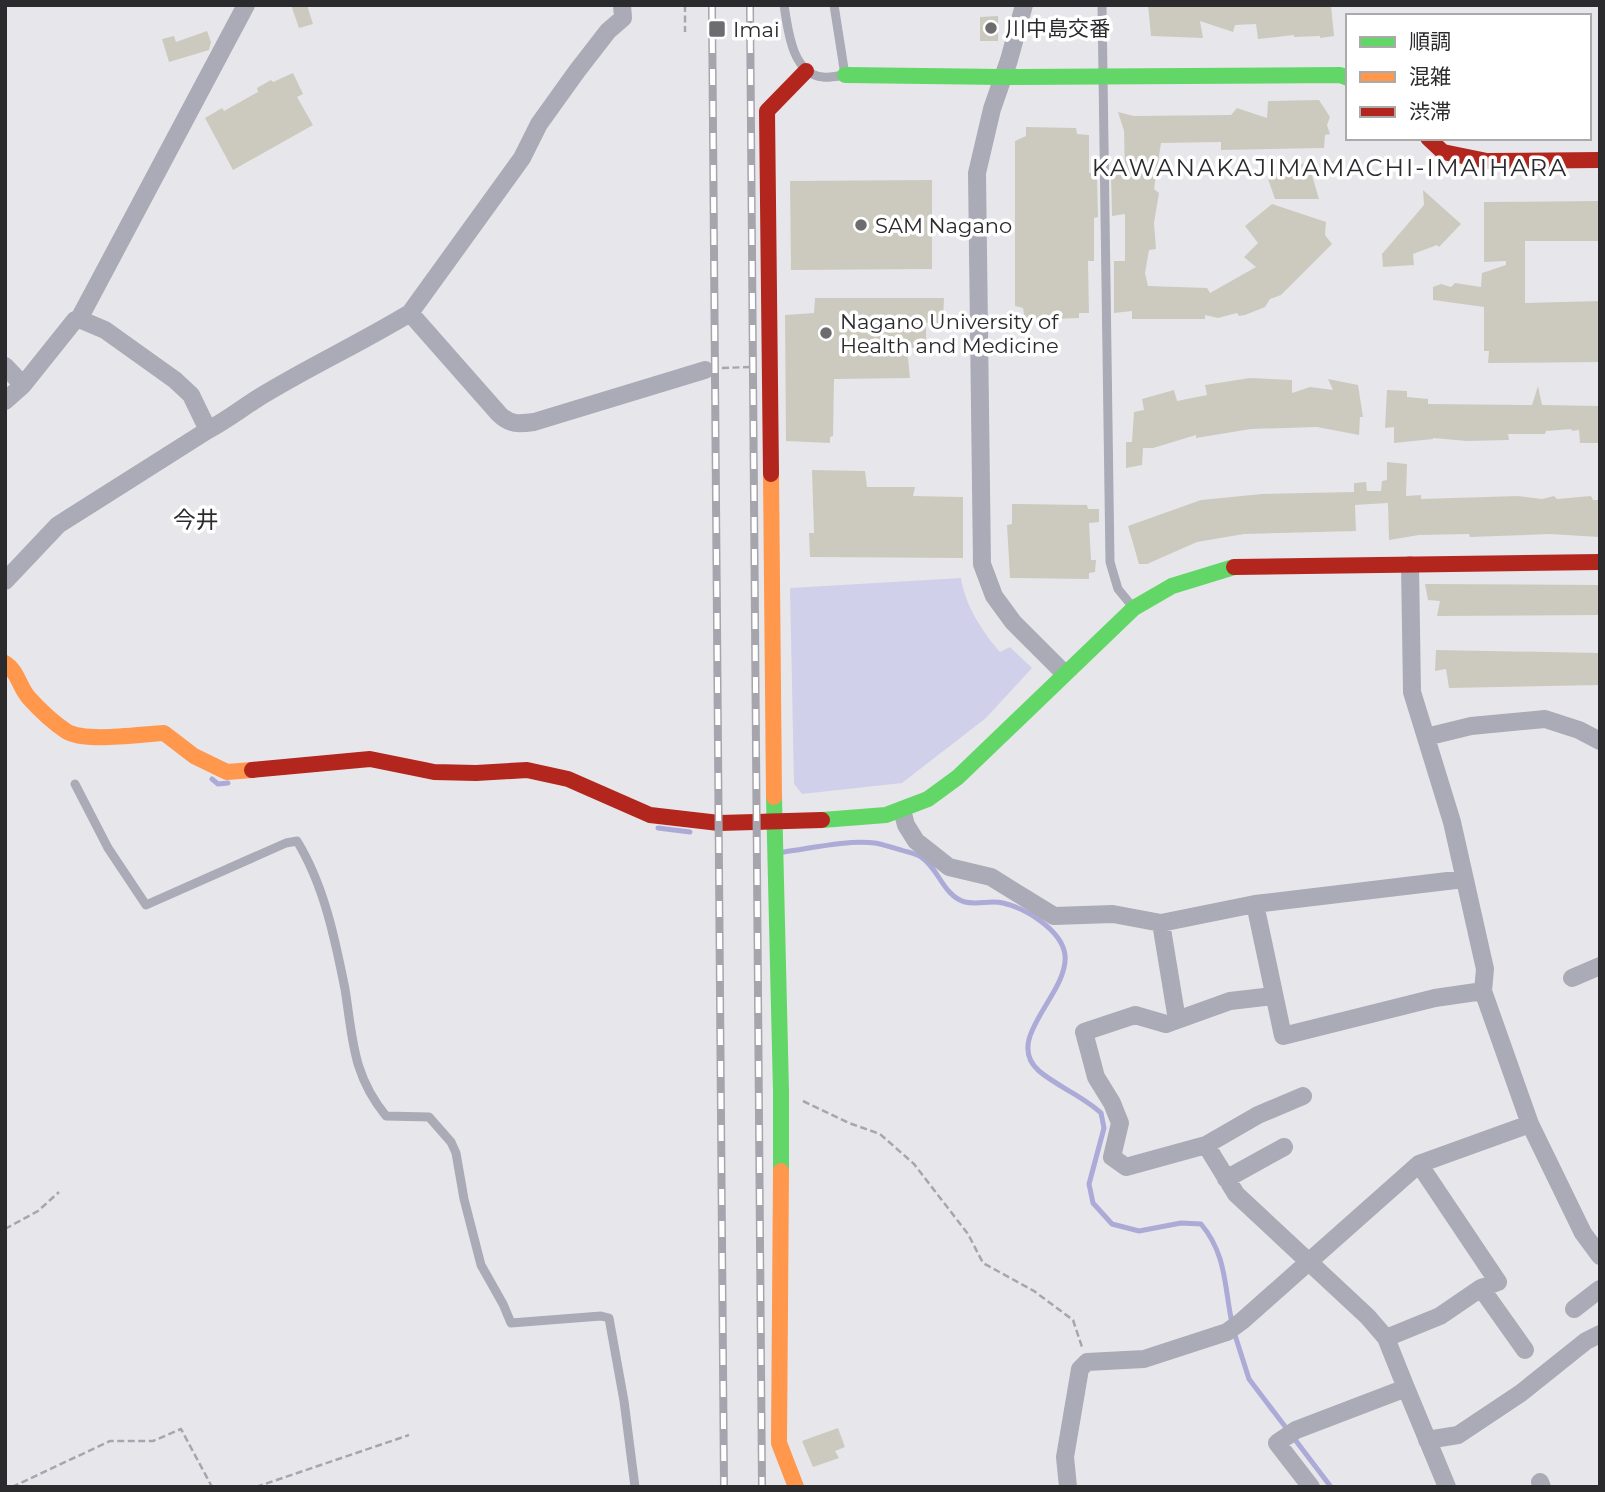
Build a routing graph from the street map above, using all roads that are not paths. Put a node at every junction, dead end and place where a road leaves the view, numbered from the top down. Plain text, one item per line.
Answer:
1 (246, 5) edge
2 (622, 5) edge
3 (784, 5) edge
4 (834, 5) edge
5 (1024, 5) edge
6 (1102, 5) edge
7 (806, 71) junction
8 (845, 75) junction
9 (1103, 75) junction
10 (1003, 77) junction
11 (1346, 77) edge
12 (1430, 140) edge
13 (1600, 160) edge
14 (410, 313) junction
15 (79, 319) junction
16 (5, 366) edge
17 (705, 370) road end
18 (23, 385) junction
19 (5, 401) edge
20 (208, 429) junction
21 (1600, 562) edge
22 (1410, 565) junction
23 (5, 581) edge
24 (1134, 608) junction
25 (5, 663) edge
26 (1065, 673) junction
27 (21, 687) junction
28 (5, 698) edge
29 (1426, 737) junction
30 (1600, 741) edge
31 (75, 784) dead end
32 (902, 810) junction
33 (775, 823) junction
34 (1464, 879) junction
35 (1255, 904) junction
36 (1161, 923) junction
37 (1600, 966) edge
38 (1572, 978) dead end
39 (1483, 991) junction
40 (1273, 996) junction
41 (1177, 1020) junction
42 (1303, 1096) dead end
43 (1530, 1124) junction
44 (1206, 1145) junction
45 (1284, 1147) dead end
46 (1419, 1164) junction
47 (1226, 1179) junction
48 (1600, 1256) edge
49 (1309, 1262) junction
50 (1481, 1288) junction
51 (1600, 1289) edge
52 (1574, 1309) dead end
53 (1600, 1334) edge
54 (1386, 1338) junction
55 (1525, 1350) dead end
56 (1406, 1388) junction
57 (1427, 1440) junction
58 (635, 1487) edge
59 (796, 1487) edge
60 (1068, 1487) edge
61 (1311, 1487) edge
62 (1447, 1487) edge

1 - 15 street
2 - 14 street
3 - 7 lane
4 - 8 lane
5 - 10 street
6 - 9 lane
7 - 8 lane
7 - 33 street
8 - 10 street
9 - 10 street
9 - 11 street
9 - 24 lane
10 - 26 street
12 - 13 street
14 - 17 street
14 - 20 street
15 - 18 street
15 - 20 street
16 - 18 street
18 - 19 street
20 - 23 street
21 - 22 street
22 - 24 street
22 - 29 street
24 - 26 street
25 - 27 street
26 - 32 street
27 - 28 street
27 - 33 street
29 - 30 street
29 - 34 street
31 - 58 lane
32 - 33 street
32 - 36 street
33 - 59 street
34 - 35 street
34 - 39 street
35 - 36 street
35 - 40 street
36 - 41 street
37 - 38 street
39 - 40 street
39 - 43 street
40 - 41 street
41 - 44 street
42 - 44 street
43 - 46 street
43 - 48 street
44 - 47 street
45 - 47 street
46 - 49 street
46 - 50 street
47 - 49 street
49 - 54 street
49 - 60 street
50 - 54 street
50 - 55 street
51 - 52 street
53 - 57 street
54 - 56 street
56 - 57 street
56 - 61 street
57 - 62 street

